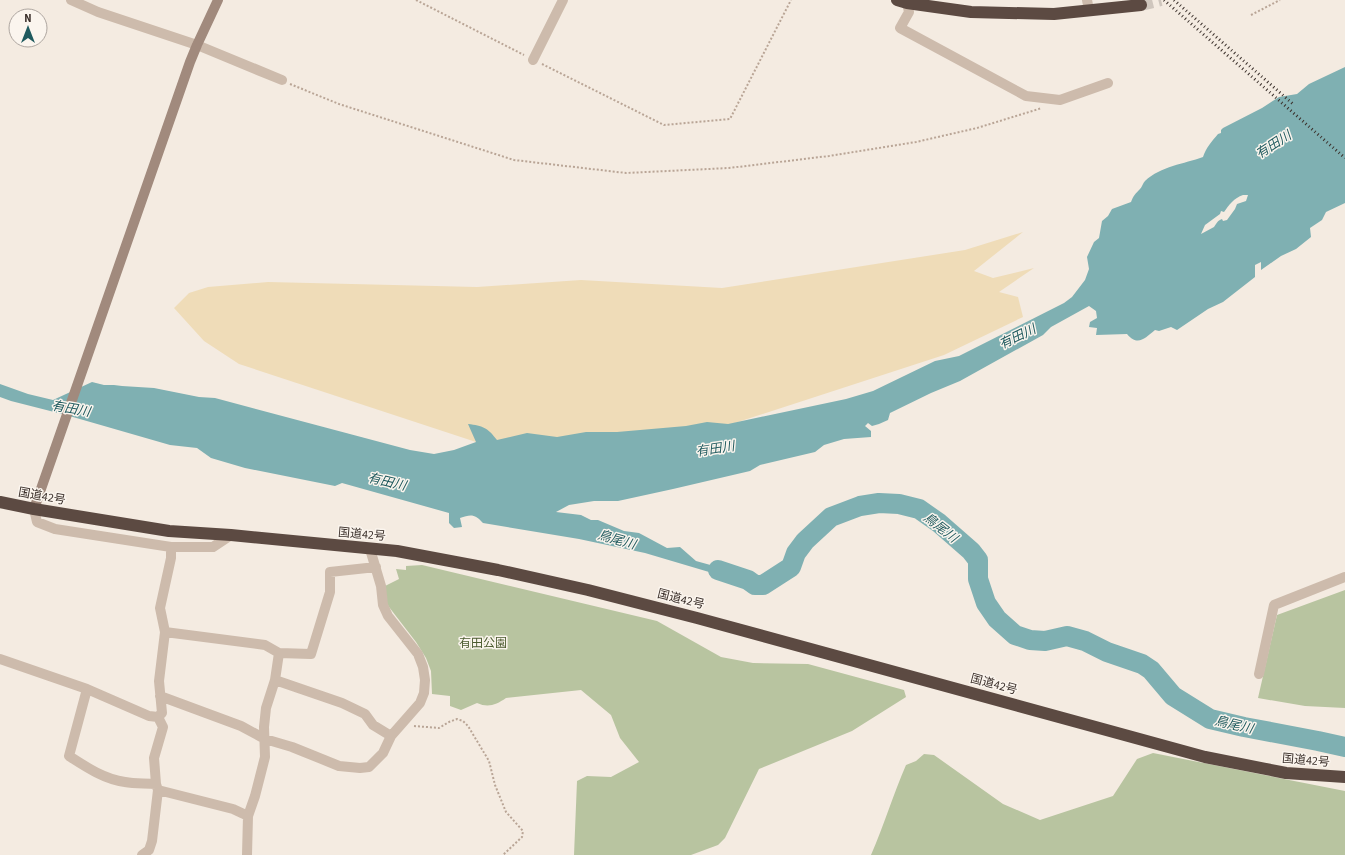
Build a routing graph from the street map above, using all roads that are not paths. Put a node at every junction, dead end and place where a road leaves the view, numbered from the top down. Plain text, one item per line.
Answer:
1 (71, 0) edge
2 (218, 0) edge
3 (563, 0) edge
4 (902, 1) edge
5 (1088, 5) edge
6 (1141, 5) tunnel mouth
7 (197, 45) junction
8 (533, 60) road end
9 (282, 80) road end
10 (1108, 83) dead end
11 (0, 502) edge
12 (34, 510) junction
13 (231, 535) junction
14 (171, 547) junction
15 (370, 549) junction
16 (376, 567) junction
17 (1345, 577) edge
18 (165, 632) junction
19 (279, 652) junction
20 (0, 659) edge
21 (1259, 674) dead end
22 (275, 680) junction
23 (87, 690) junction
24 (160, 696) junction
25 (158, 717) junction
26 (391, 736) junction
27 (265, 739) junction
28 (1345, 777) edge
29 (157, 787) junction
30 (248, 816) junction
31 (142, 855) edge
32 (247, 855) edge

1 - 7 street
2 - 7 street
3 - 8 street
4 - 5 highway
4 - 10 street
5 - 6 highway
7 - 9 street
7 - 12 street
11 - 12 highway, 国道42号
12 - 13 highway, 国道42号
12 - 14 street
13 - 14 street
13 - 15 highway, 国道42号
14 - 18 street
15 - 16 street
15 - 28 highway, 国道42号
16 - 19 street
16 - 26 street
17 - 21 street
18 - 19 street
18 - 24 street
19 - 22 street
20 - 23 street
22 - 26 street
22 - 27 street
23 - 25 street
23 - 29 street
24 - 25 street
24 - 27 street
25 - 29 street
26 - 27 street
27 - 30 street
29 - 30 street
29 - 31 street
30 - 32 street

